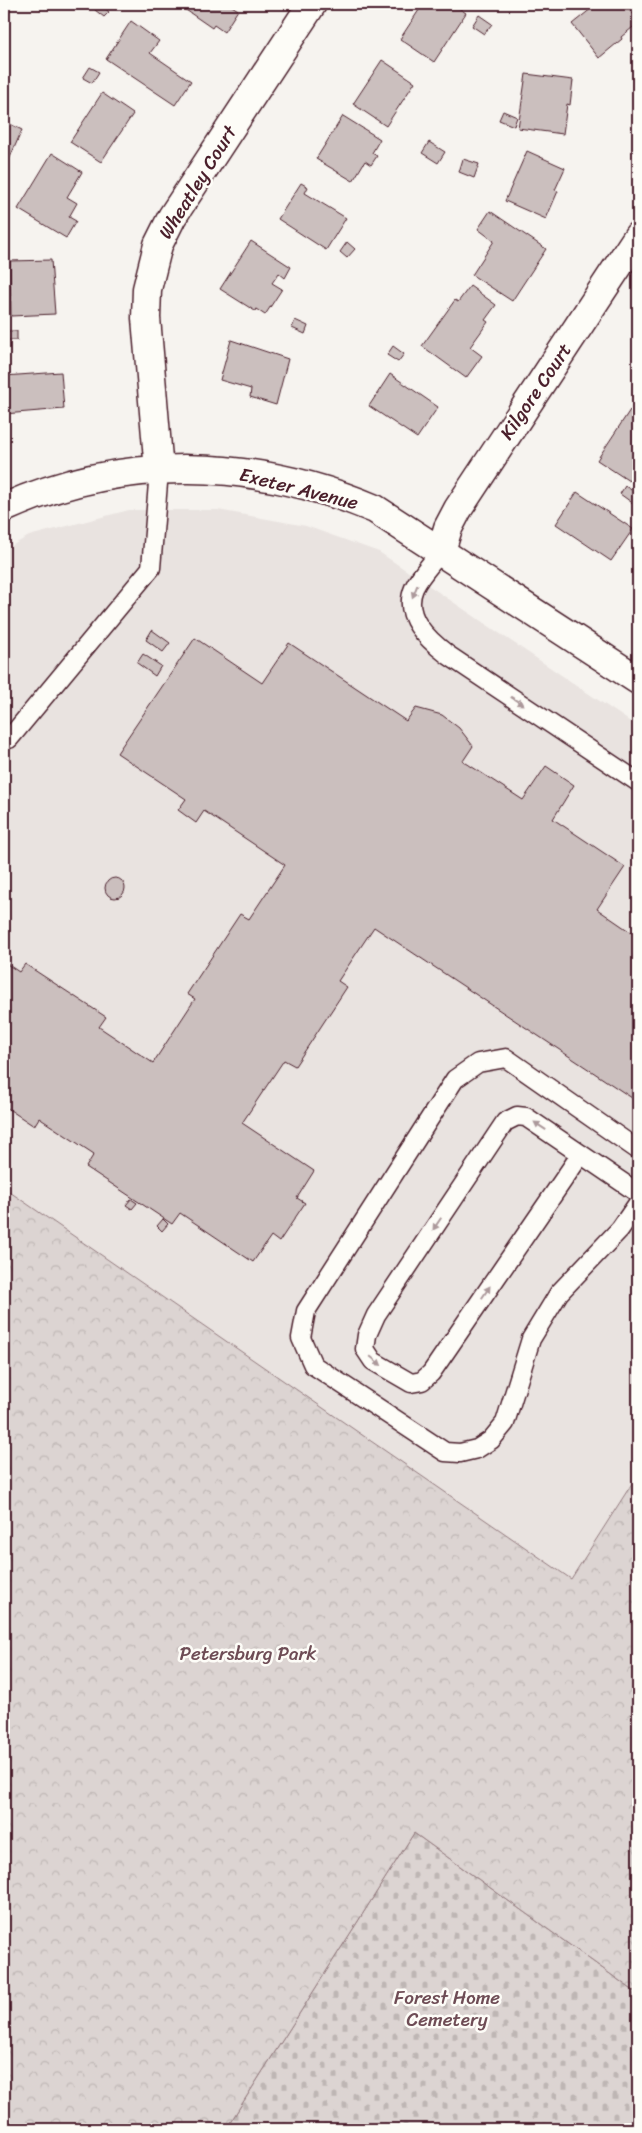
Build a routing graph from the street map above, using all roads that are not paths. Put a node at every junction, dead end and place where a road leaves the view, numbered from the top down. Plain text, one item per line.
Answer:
1 (312, 4) edge
2 (638, 236) edge
3 (159, 471) junction
4 (4, 508) edge
5 (441, 550) junction
6 (638, 680) edge
7 (9, 739) dead end
8 (638, 782) edge
9 (638, 1150) edge
10 (581, 1154) junction
11 (638, 1193) edge
12 (638, 1203) edge

1 - 3 street, Wheatley Court
2 - 5 street, Kilgore Court
3 - 4 street, Exeter Avenue
3 - 5 street, Exeter Avenue
3 - 7 lane
5 - 6 street, Exeter Avenue
5 -> 8 lane
9 - 12 lane
10 -> 10 lane
10 - 11 lane

